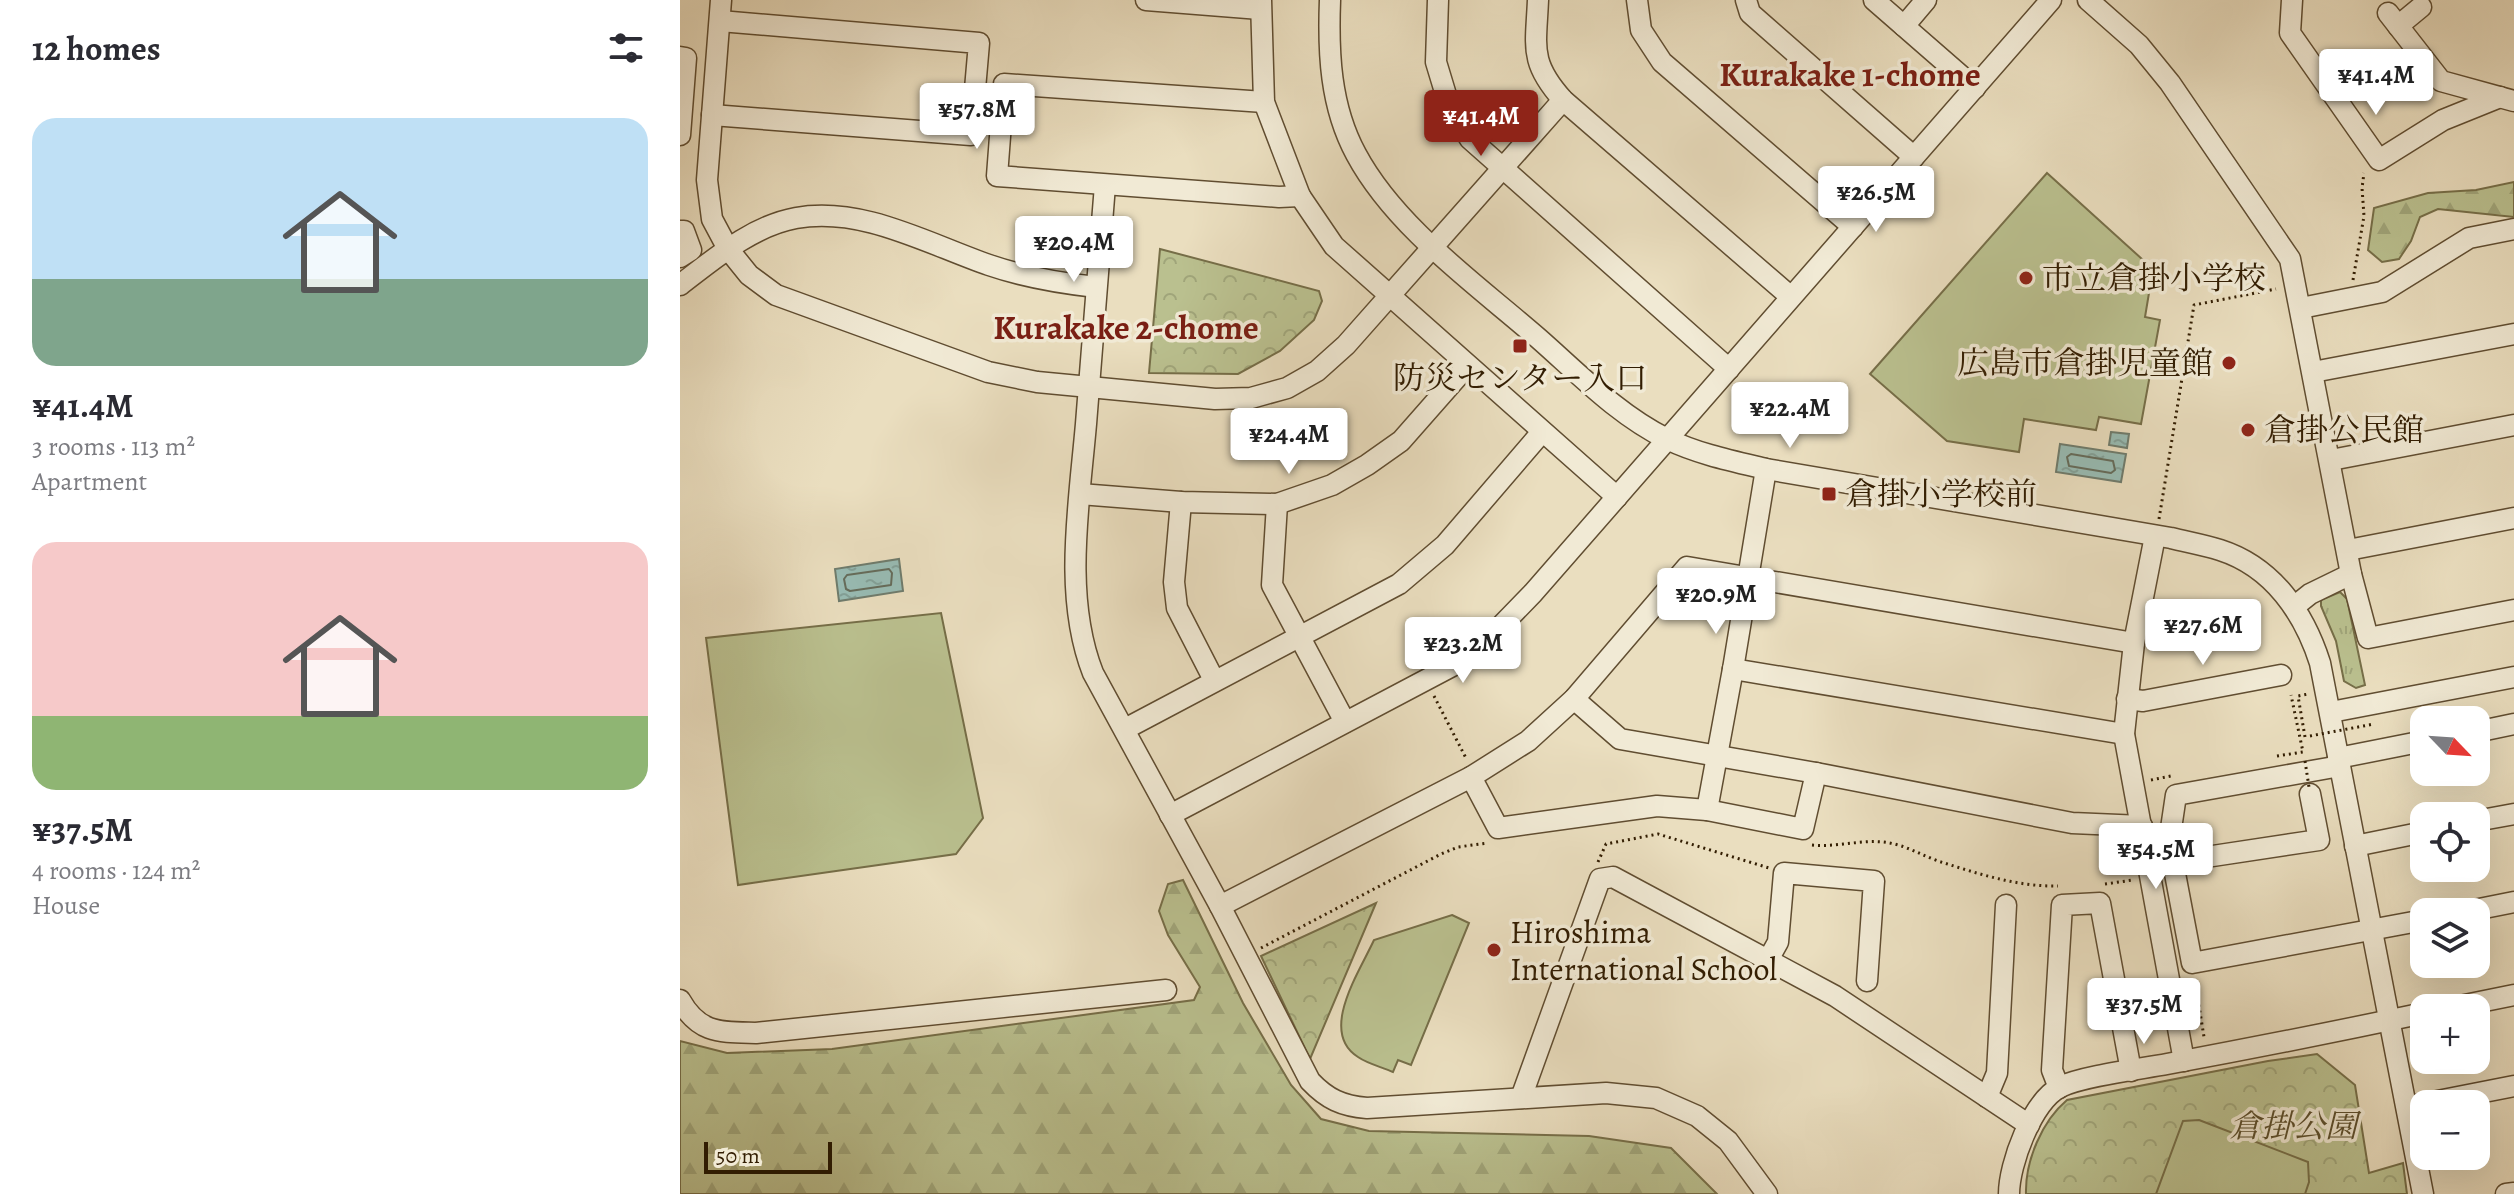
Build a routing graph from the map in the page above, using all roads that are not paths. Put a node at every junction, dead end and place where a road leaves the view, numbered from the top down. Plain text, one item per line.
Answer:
1 (721, 0) edge
2 (1146, 0) edge
3 (1330, 0) edge
4 (1438, 0) edge
5 (1538, 0) edge
6 (1637, 0) edge
7 (1746, 0) edge
8 (1874, 0) edge
9 (1926, 0) edge
10 (2051, 0) edge
11 (2088, 0) edge
12 (2292, 0) edge
13 (1261, 4) edge
14 (2421, 7) dead end
15 (720, 21) junction
16 (1904, 26) junction
17 (680, 57) edge
18 (1975, 88) junction
19 (2507, 99) edge
20 (1563, 100) junction
21 (1264, 102) junction
22 (712, 115) junction
23 (680, 135) edge
24 (1914, 157) junction
25 (1501, 168) junction
26 (1105, 185) junction
27 (1300, 196) junction
28 (1853, 227) junction
29 (2514, 229) edge
30 (680, 231) edge
31 (1432, 245) junction
32 (728, 249) junction
33 (680, 257) edge
34 (680, 285) edge
35 (1096, 287) junction
36 (1389, 296) junction
37 (1791, 297) junction
38 (2301, 308) junction
39 (2514, 334) edge
40 (1467, 366) junction
41 (1729, 369) junction
42 (2313, 372) junction
43 (1088, 387) junction
44 (2514, 425) edge
45 (1542, 432) junction
46 (1667, 439) junction
47 (2331, 460) junction
48 (1766, 469) junction
49 (1080, 494) junction
50 (1617, 497) junction
51 (1181, 502) junction
52 (1277, 504) junction
53 (2514, 518) edge
54 (2157, 527) junction
55 (2348, 550) junction
56 (2351, 574) junction
57 (1749, 576) junction
58 (2295, 606) junction
59 (2514, 610) edge
60 (1300, 637) junction
61 (2134, 643) junction
62 (1733, 669) junction
63 (2281, 675) dead end
64 (2514, 677) edge
65 (1214, 680) junction
66 (1574, 699) junction
67 (2127, 699) junction
68 (2331, 712) junction
69 (1345, 722) junction
70 (2514, 724) edge
71 (1125, 729) junction
72 (2490, 729) edge
73 (2124, 734) junction
74 (2410, 744) edge
75 (1717, 755) junction
76 (2339, 762) junction
77 (1816, 773) junction
78 (1473, 775) junction
79 (2310, 790) road end
80 (1707, 810) junction
81 (2514, 814) edge
82 (1170, 815) junction
83 (2490, 818) edge
84 (2142, 826) junction
85 (2410, 835) edge
86 (2355, 846) junction
87 (2173, 862) junction
88 (2514, 902) edge
89 (2006, 905) dead end
90 (1220, 906) junction
91 (2490, 907) edge
92 (2410, 923) edge
93 (2371, 930) junction
94 (1768, 960) junction
95 (1867, 981) dead end
96 (1166, 990) dead end
97 (2514, 995) edge
98 (680, 1000) edge
99 (2490, 1000) edge
100 (2410, 1016) edge
101 (2389, 1021) junction
102 (2184, 1061) junction
103 (2131, 1071) junction
104 (2514, 1086) edge
105 (2059, 1088) junction
106 (1987, 1097) junction
107 (1521, 1098) junction
108 (2407, 1107) junction
109 (2029, 1125) junction
110 (2514, 1193) edge
111 (1767, 1194) edge
112 (2009, 1194) edge
113 (2423, 1194) edge
114 (2506, 1194) edge

1 - 15 street
2 - 13 street
3 - 31 street
4 - 25 street
5 - 20 street
6 - 28 street
7 - 24 street
8 - 16 street
9 - 16 street
10 - 18 street
11 - 38 street
12 - 19 street
13 - 21 street
14 - 19 street
15 - 22 street
15 - 22 street
16 - 18 street
17 - 23 street
18 - 24 street
20 - 25 street
20 - 37 street
21 - 26 street
21 - 27 street
22 - 32 street
24 - 28 street
25 - 31 street
25 - 41 street
26 - 27 street
26 - 35 street
27 - 36 street
28 - 37 street
29 - 38 street
30 - 33 street
31 - 36 street
31 - 46 street
32 - 34 street
32 - 35 street
32 - 43 street
35 - 43 street
36 - 40 street
36 - 43 street
37 - 41 street
38 - 42 street
39 - 42 street
40 - 45 street
40 - 52 street
41 - 46 street
42 - 47 street
43 - 49 street
44 - 47 street
45 - 50 street
45 - 60 street
46 - 48 street
46 - 50 street
47 - 55 street
48 - 54 street
48 - 57 street
49 - 51 street
49 - 71 street
50 - 69 street
51 - 52 street
51 - 65 street
52 - 60 street
53 - 55 street
54 - 58 street
54 - 61 street
55 - 56 street
56 - 58 street
56 - 59 street
57 - 61 street
57 - 62 street
57 - 66 street
58 - 68 street
60 - 65 street
60 - 69 street
61 - 67 street
62 - 73 street
62 - 75 street
63 - 67 street
64 - 68 street
65 - 71 street
66 - 75 street
66 - 78 street
67 - 73 street
68 - 76 street
69 - 82 street
70 - 72 street
71 - 82 street
73 - 84 street
74 - 76 street
75 - 77 street
75 - 80 street
76 - 86 street
76 - 87 street
77 - 80 street
77 - 84 street
78 - 80 street
78 - 90 street
79 - 87 street
81 - 83 street
82 - 90 street
84 - 102 street
85 - 86 street
86 - 93 street
87 - 93 street
88 - 91 street
89 - 106 street
90 - 107 street
92 - 93 street
93 - 101 street
94 - 95 street
94 - 106 street
94 - 107 street
96 - 98 street
97 - 99 street
100 - 101 street
101 - 102 street
101 - 108 street
102 - 103 street
103 - 105 street
103 - 105 street
104 - 108 street
105 - 109 street
106 - 109 street
107 - 111 street
108 - 113 street
109 - 112 street
110 - 114 street

